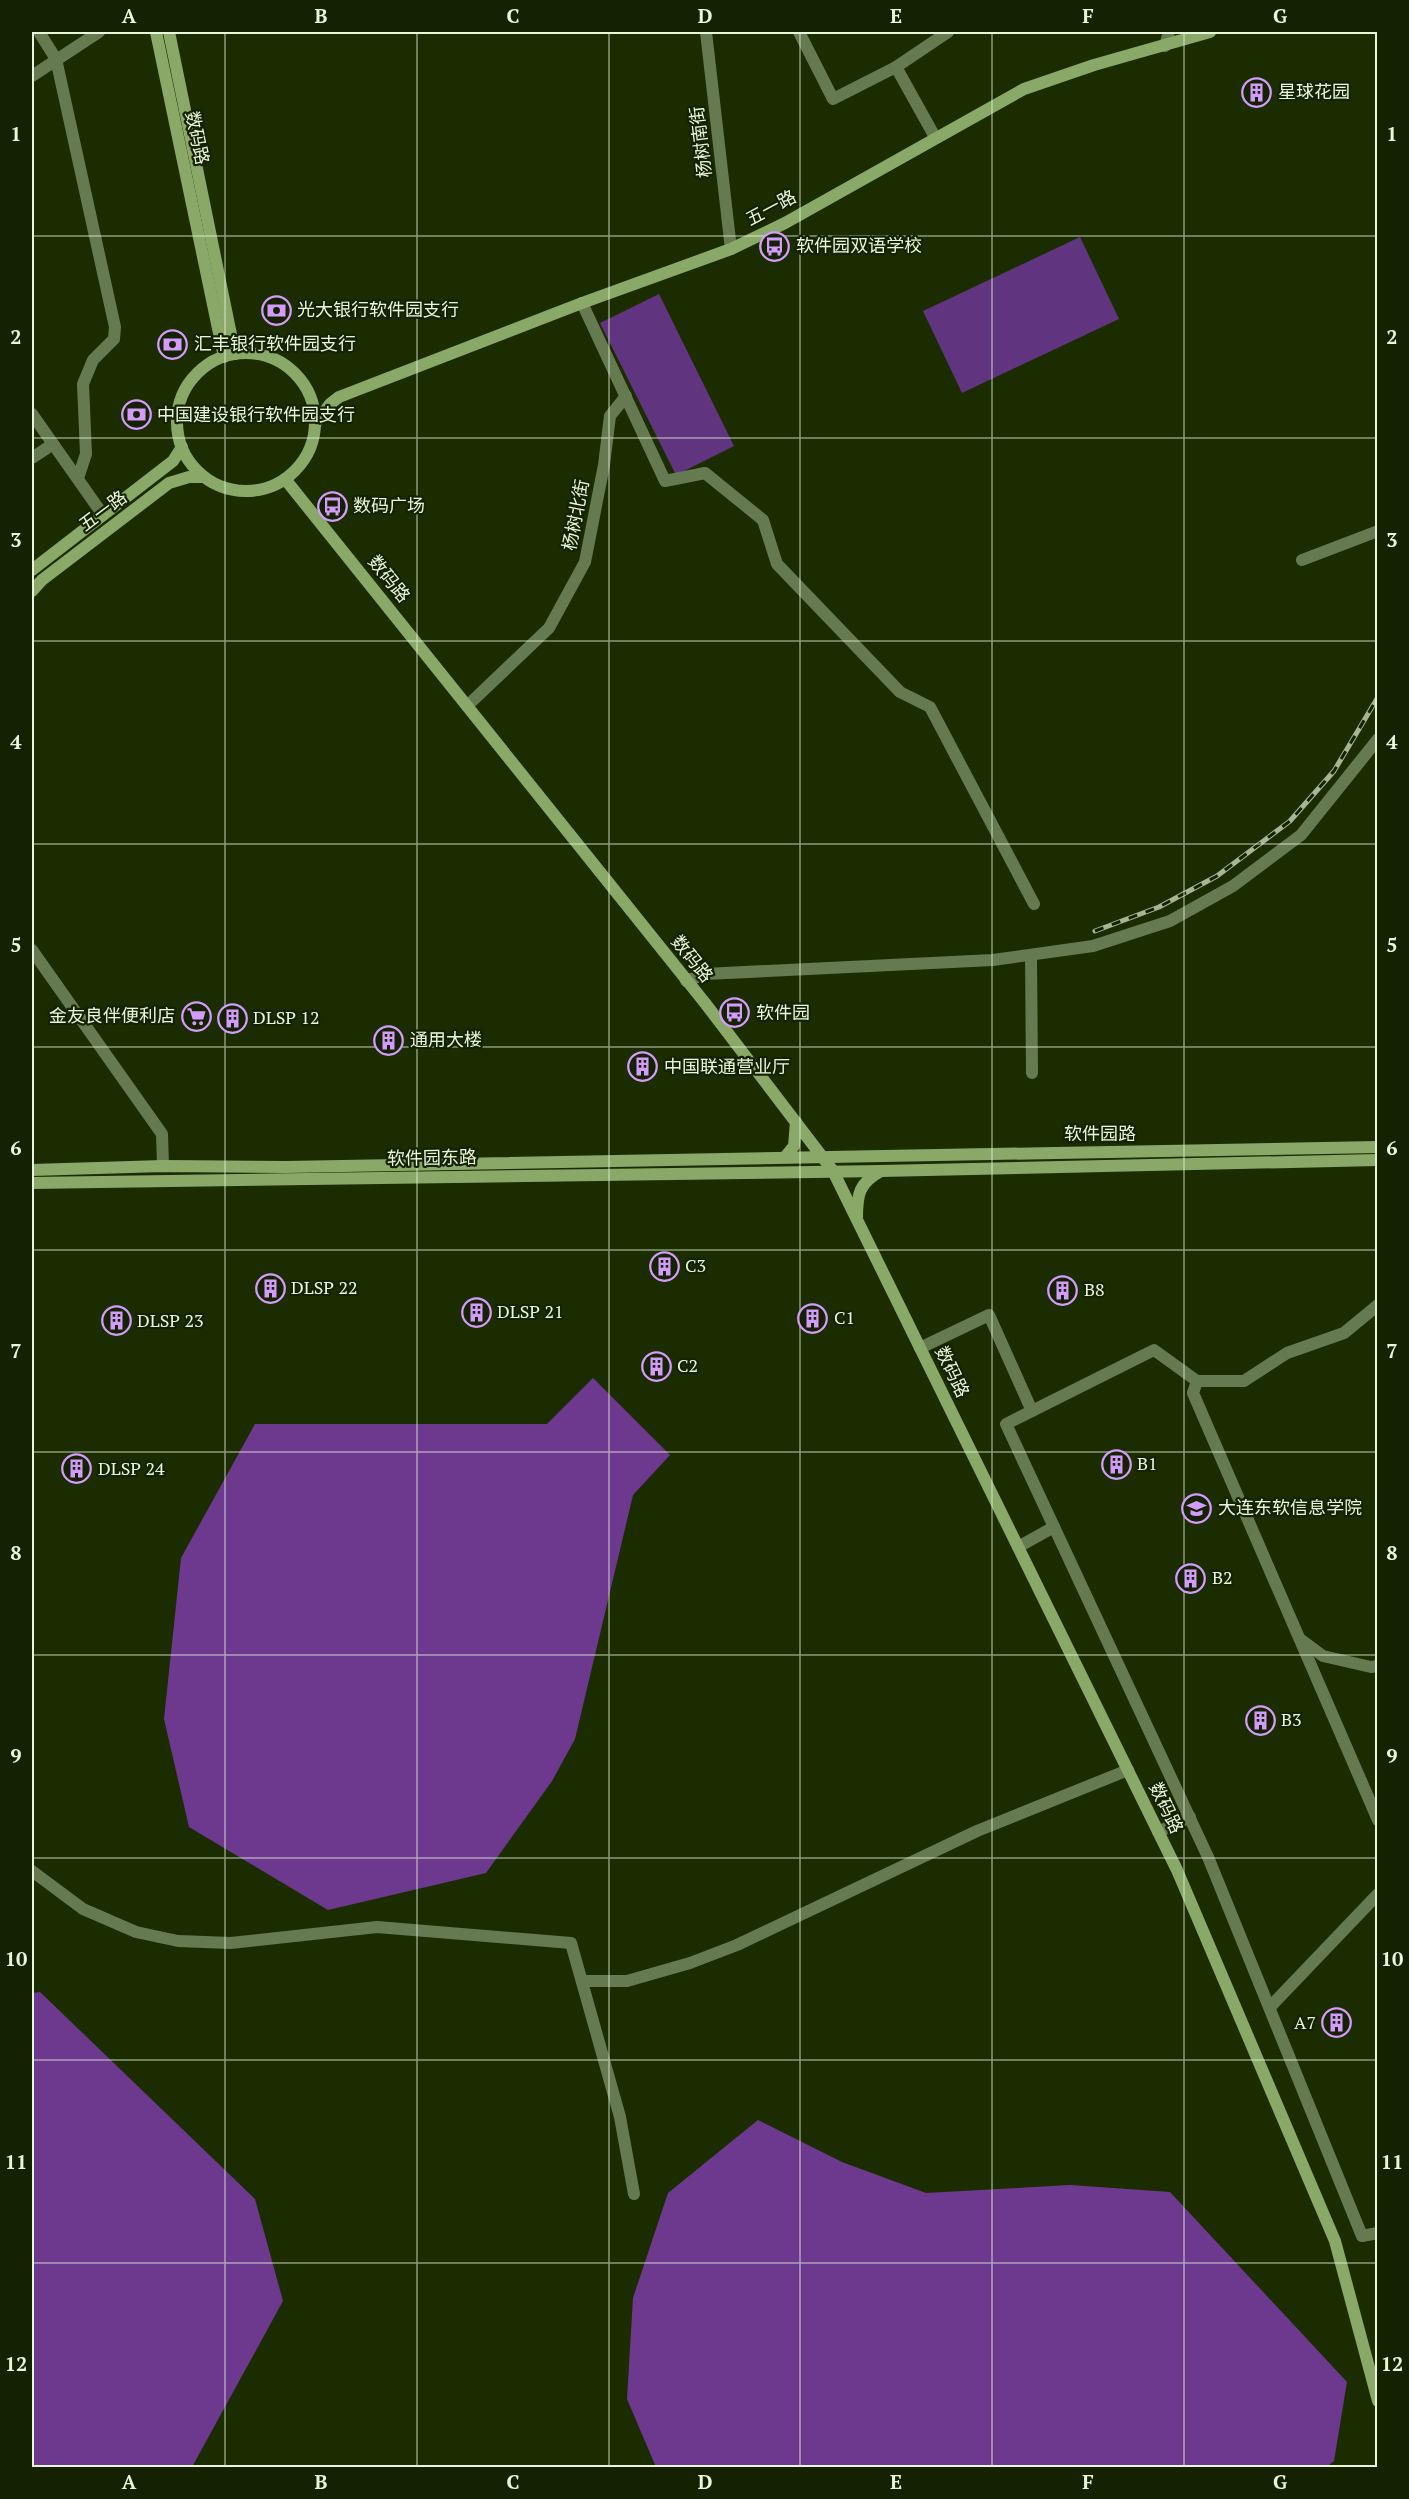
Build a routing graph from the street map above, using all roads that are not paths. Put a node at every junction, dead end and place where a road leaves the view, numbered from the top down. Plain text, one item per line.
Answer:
1 (39, 32) edge
2 (99, 32) edge
3 (156, 32) edge
4 (169, 32) edge
5 (706, 32) edge
6 (799, 32) edge
7 (948, 32) edge
8 (1169, 32) edge
9 (1210, 32) edge
10 (1165, 46) junction
11 (56, 59) junction
12 (896, 67) junction
13 (32, 76) edge
14 (935, 137) junction
15 (731, 249) junction
16 (582, 303) junction
17 (229, 356) junction
18 (305, 387) junction
19 (626, 396) junction
20 (339, 397) junction
21 (32, 414) edge
22 (315, 424) junction
23 (54, 444) junction
24 (182, 447) junction
25 (32, 458) edge
26 (204, 477) junction
27 (78, 478) junction
28 (285, 479) junction
29 (104, 515) junction
30 (1377, 531) edge
31 (1302, 560) dead end
32 (32, 570) edge
33 (32, 591) edge
34 (467, 706) junction
35 (1377, 739) edge
36 (1034, 904) dead end
37 (32, 950) edge
38 (1031, 955) junction
39 (686, 981) junction
40 (1032, 1073) dead end
41 (796, 1122) junction
42 (1377, 1147) edge
43 (785, 1157) junction
44 (823, 1157) junction
45 (1377, 1160) edge
46 (163, 1166) junction
47 (32, 1170) edge
48 (833, 1171) junction
49 (881, 1171) junction
50 (32, 1184) edge
51 (856, 1219) junction
52 (1377, 1305) edge
53 (920, 1348) junction
54 (1197, 1381) junction
55 (1032, 1411) junction
56 (1054, 1527) junction
57 (1018, 1547) junction
58 (1299, 1638) junction
59 (1377, 1665) edge
60 (1128, 1770) junction
61 (1190, 1817) junction
62 (1377, 1820) edge
63 (1158, 1832) junction
64 (32, 1871) edge
65 (1377, 1894) edge
66 (582, 1980) junction
67 (1270, 2007) junction
68 (634, 2194) dead end
69 (1377, 2233) edge
70 (1377, 2401) edge

1 - 11 street
2 - 11 street
3 - 17 main road, 数码路
4 - 17 main road, 数码路
5 - 15 street, 杨树南街
6 - 12 street
7 - 12 street
8 - 10 street
9 - 10 main road, 五一路
10 - 14 main road, 五一路
11 - 13 street
11 - 27 street
12 - 14 street
14 - 15 main road, 五一路
15 - 16 main road, 五一路
16 - 19 street
16 - 20 main road, 五一路
17 - 18 main road
17 - 24 main road
18 - 20 main road
18 - 22 main road
19 - 34 street, 杨树北街
19 - 36 street
20 - 22 main road
21 - 23 street
22 - 28 main road
23 - 25 street
23 - 27 street
24 - 26 main road
24 - 29 main road, 五一路
26 - 28 main road
26 - 33 main road, 五一路
27 - 29 street
28 - 34 main road, 数码路
29 - 32 main road, 五一路
30 - 31 street
34 - 39 main road, 数码路
35 - 38 street
37 - 46 street
38 - 39 street
38 - 40 street
39 - 41 main road, 数码路
41 - 43 main road
41 - 44 main road, 数码路
42 - 44 main road, 软件园路
43 - 44 main road, 软件园东路
43 - 46 main road, 软件园东路
44 - 48 main road, 数码路
45 - 49 main road, 软件园路
46 - 47 main road, 软件园东路
48 - 49 main road, 软件园路
48 - 50 main road, 软件园东路
48 - 51 main road, 数码路
49 - 51 main road
51 - 53 main road, 数码路
52 - 54 street
53 - 55 street
53 - 57 main road, 数码路
54 - 55 street
54 - 58 street
55 - 56 street
56 - 57 street
56 - 61 street
57 - 60 main road, 数码路
58 - 59 street
58 - 62 street
60 - 63 main road, 数码路
60 - 66 street
61 - 63 street
61 - 67 street
63 - 70 main road, 数码路
64 - 66 street
65 - 67 street
66 - 68 street
67 - 69 street

